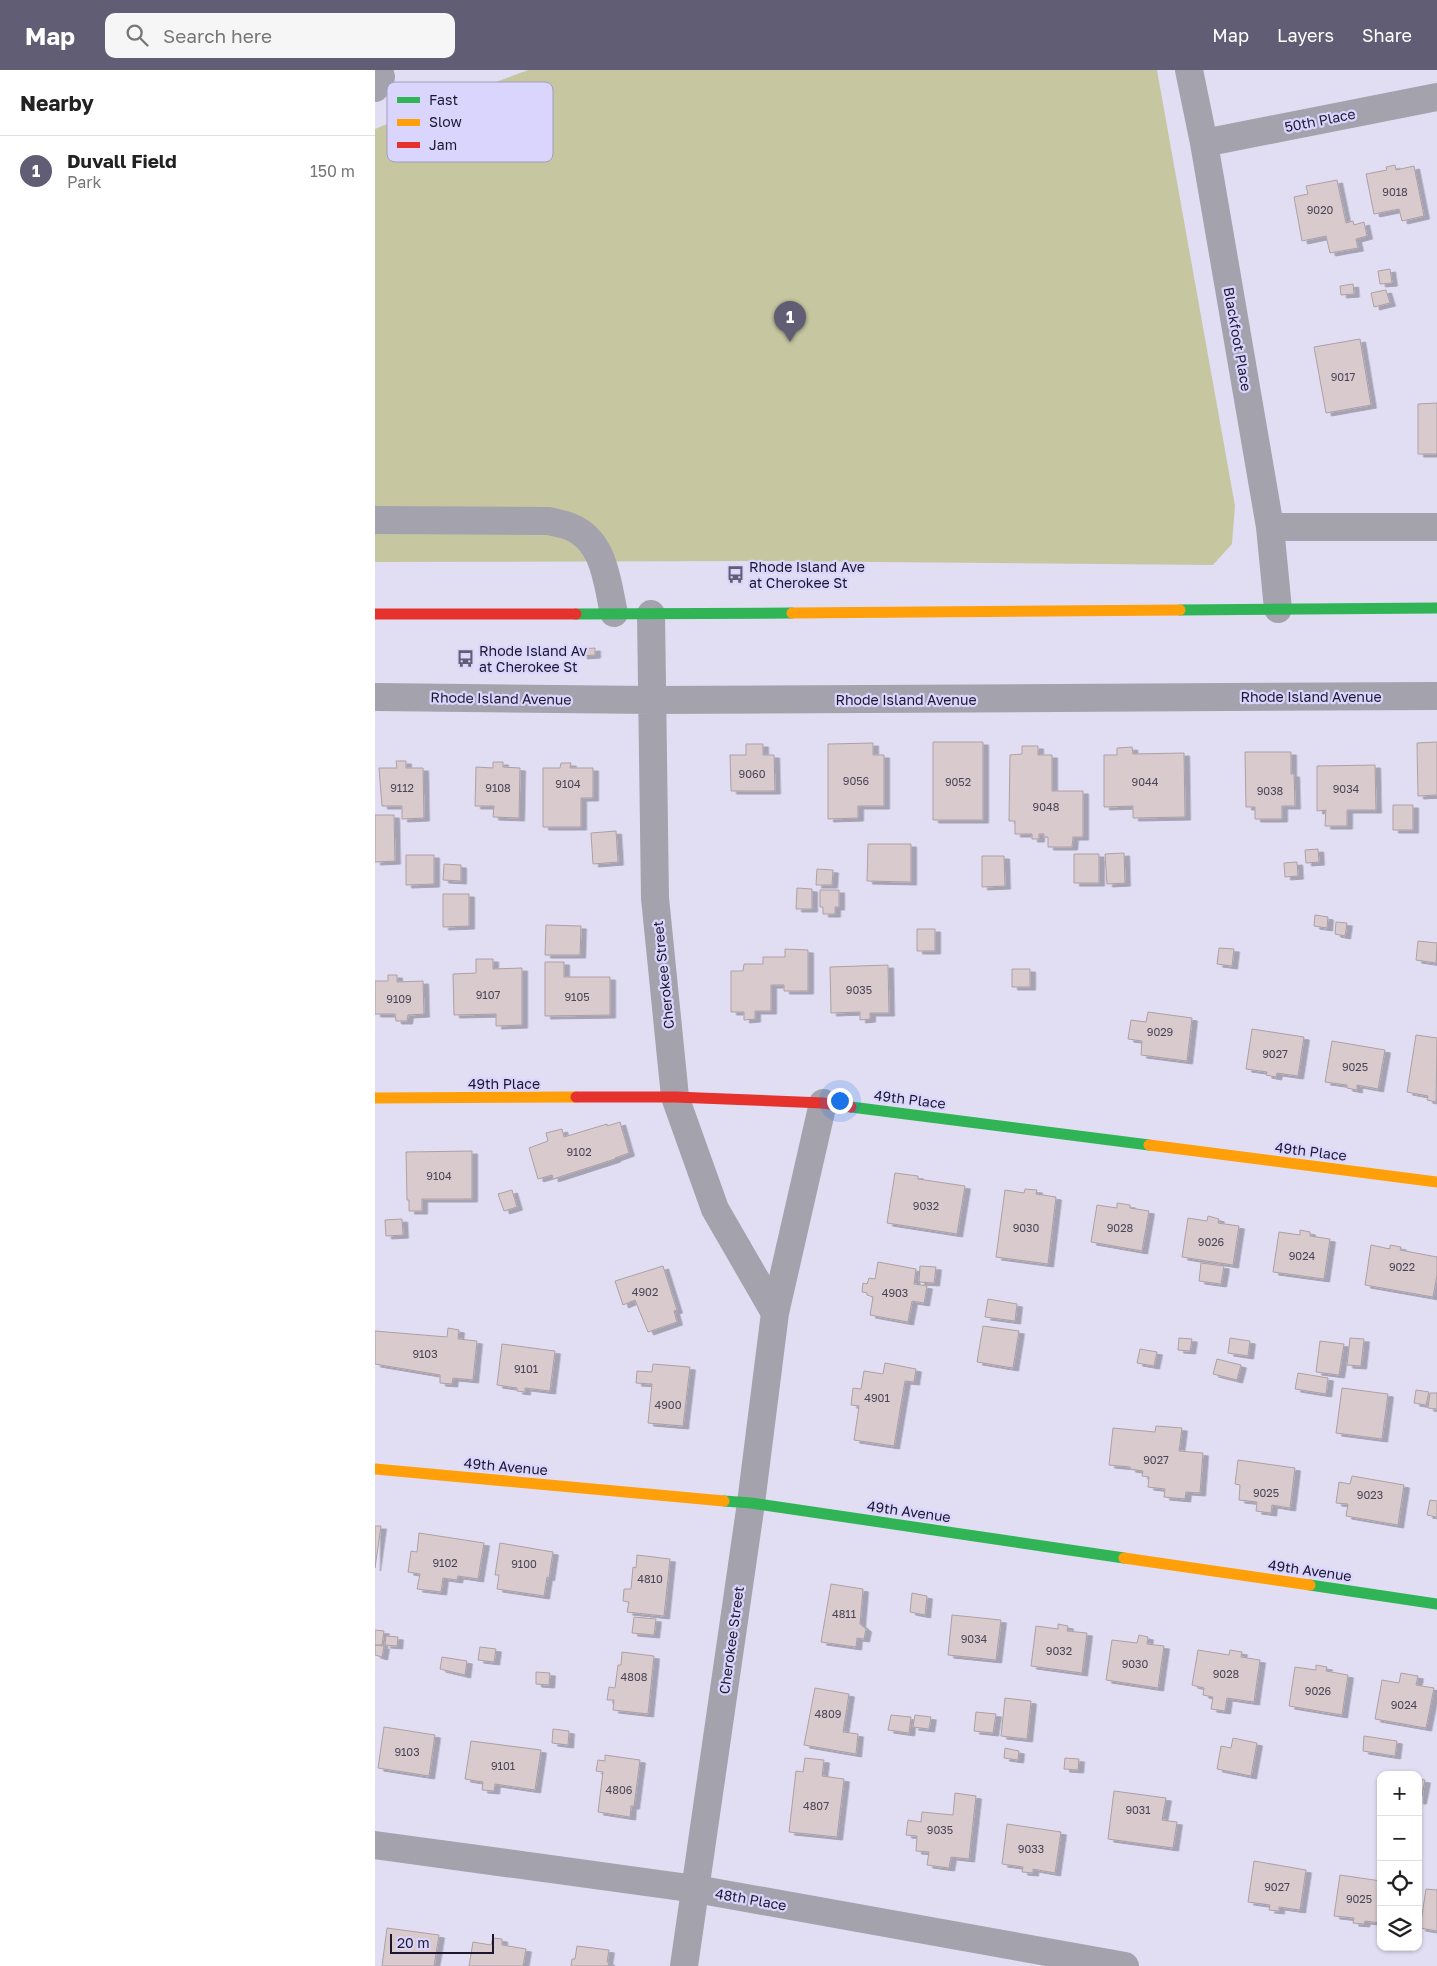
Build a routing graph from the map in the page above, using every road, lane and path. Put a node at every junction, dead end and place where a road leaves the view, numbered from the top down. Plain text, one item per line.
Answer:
1 (379, 70) edge
2 (1189, 70) edge
3 (375, 88) edge
4 (1437, 98) edge
5 (1204, 143) junction
6 (375, 520) edge
7 (1270, 527) junction
8 (1437, 527) edge
9 (1437, 608) edge
10 (1277, 610) junction
11 (614, 613) junction
12 (375, 614) edge
13 (651, 614) junction
14 (1437, 696) edge
15 (375, 697) edge
16 (652, 700) junction
17 (375, 1098) edge
18 (675, 1098) junction
19 (823, 1103) junction
20 (1437, 1182) edge
21 (775, 1313) junction
22 (375, 1468) edge
23 (751, 1504) junction
24 (1437, 1604) edge
25 (375, 1845) edge
26 (696, 1889) junction
27 (684, 1966) edge
28 (1125, 1966) edge

1 - 3 street
2 - 5 street, Blackfoot Place
4 - 5 street, 50th Place
5 - 7 street, Blackfoot Place
6 - 11 street
7 - 8 street
7 - 10 street, Blackfoot Place
9 - 10 street
10 - 13 street
11 - 12 street
11 - 13 street
13 - 16 street, Cherokee Street
14 - 16 street, Rhode Island Avenue
15 - 16 street, Rhode Island Avenue
16 - 18 street, Cherokee Street
17 - 18 street, 49th Place
18 - 19 street, 49th Place
18 - 21 street, Cherokee Street
19 - 20 street, 49th Place
19 - 21 street, Cherokee Street
21 - 23 street, Cherokee Street
22 - 23 street, 49th Avenue
23 - 24 street, 49th Avenue
23 - 26 street, Cherokee Street
25 - 26 street, 48th Place
26 - 27 street, Cherokee Street
26 - 28 street, 48th Place

